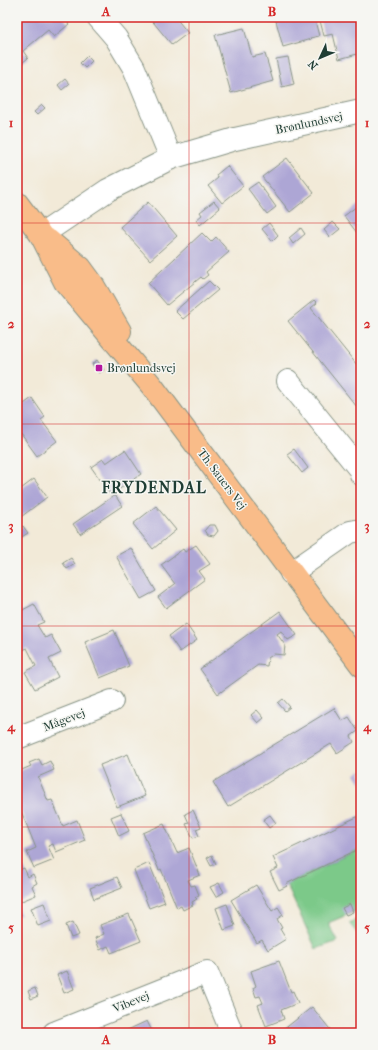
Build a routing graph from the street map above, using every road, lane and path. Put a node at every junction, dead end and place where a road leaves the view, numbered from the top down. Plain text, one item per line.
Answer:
1 (98, 17) edge
2 (359, 115) edge
3 (171, 158) junction
4 (17, 203) edge
5 (41, 234) junction
6 (288, 381) dead end
7 (361, 474) edge
8 (361, 530) edge
9 (291, 573) junction
10 (361, 665) edge
11 (112, 701) dead end
12 (17, 738) edge
13 (54, 1033) edge
14 (232, 1033) edge

1 - 3 street
2 - 3 street, Brønlundsvej
3 - 5 street, Brønlundsvej
4 - 5 main road, Th. Sauers Vej
5 - 9 main road, Th. Sauers Vej
6 - 7 street
8 - 9 street
9 - 10 main road, Th. Sauers Vej
11 - 12 street, Mågevej
13 - 14 street, Vibevej

